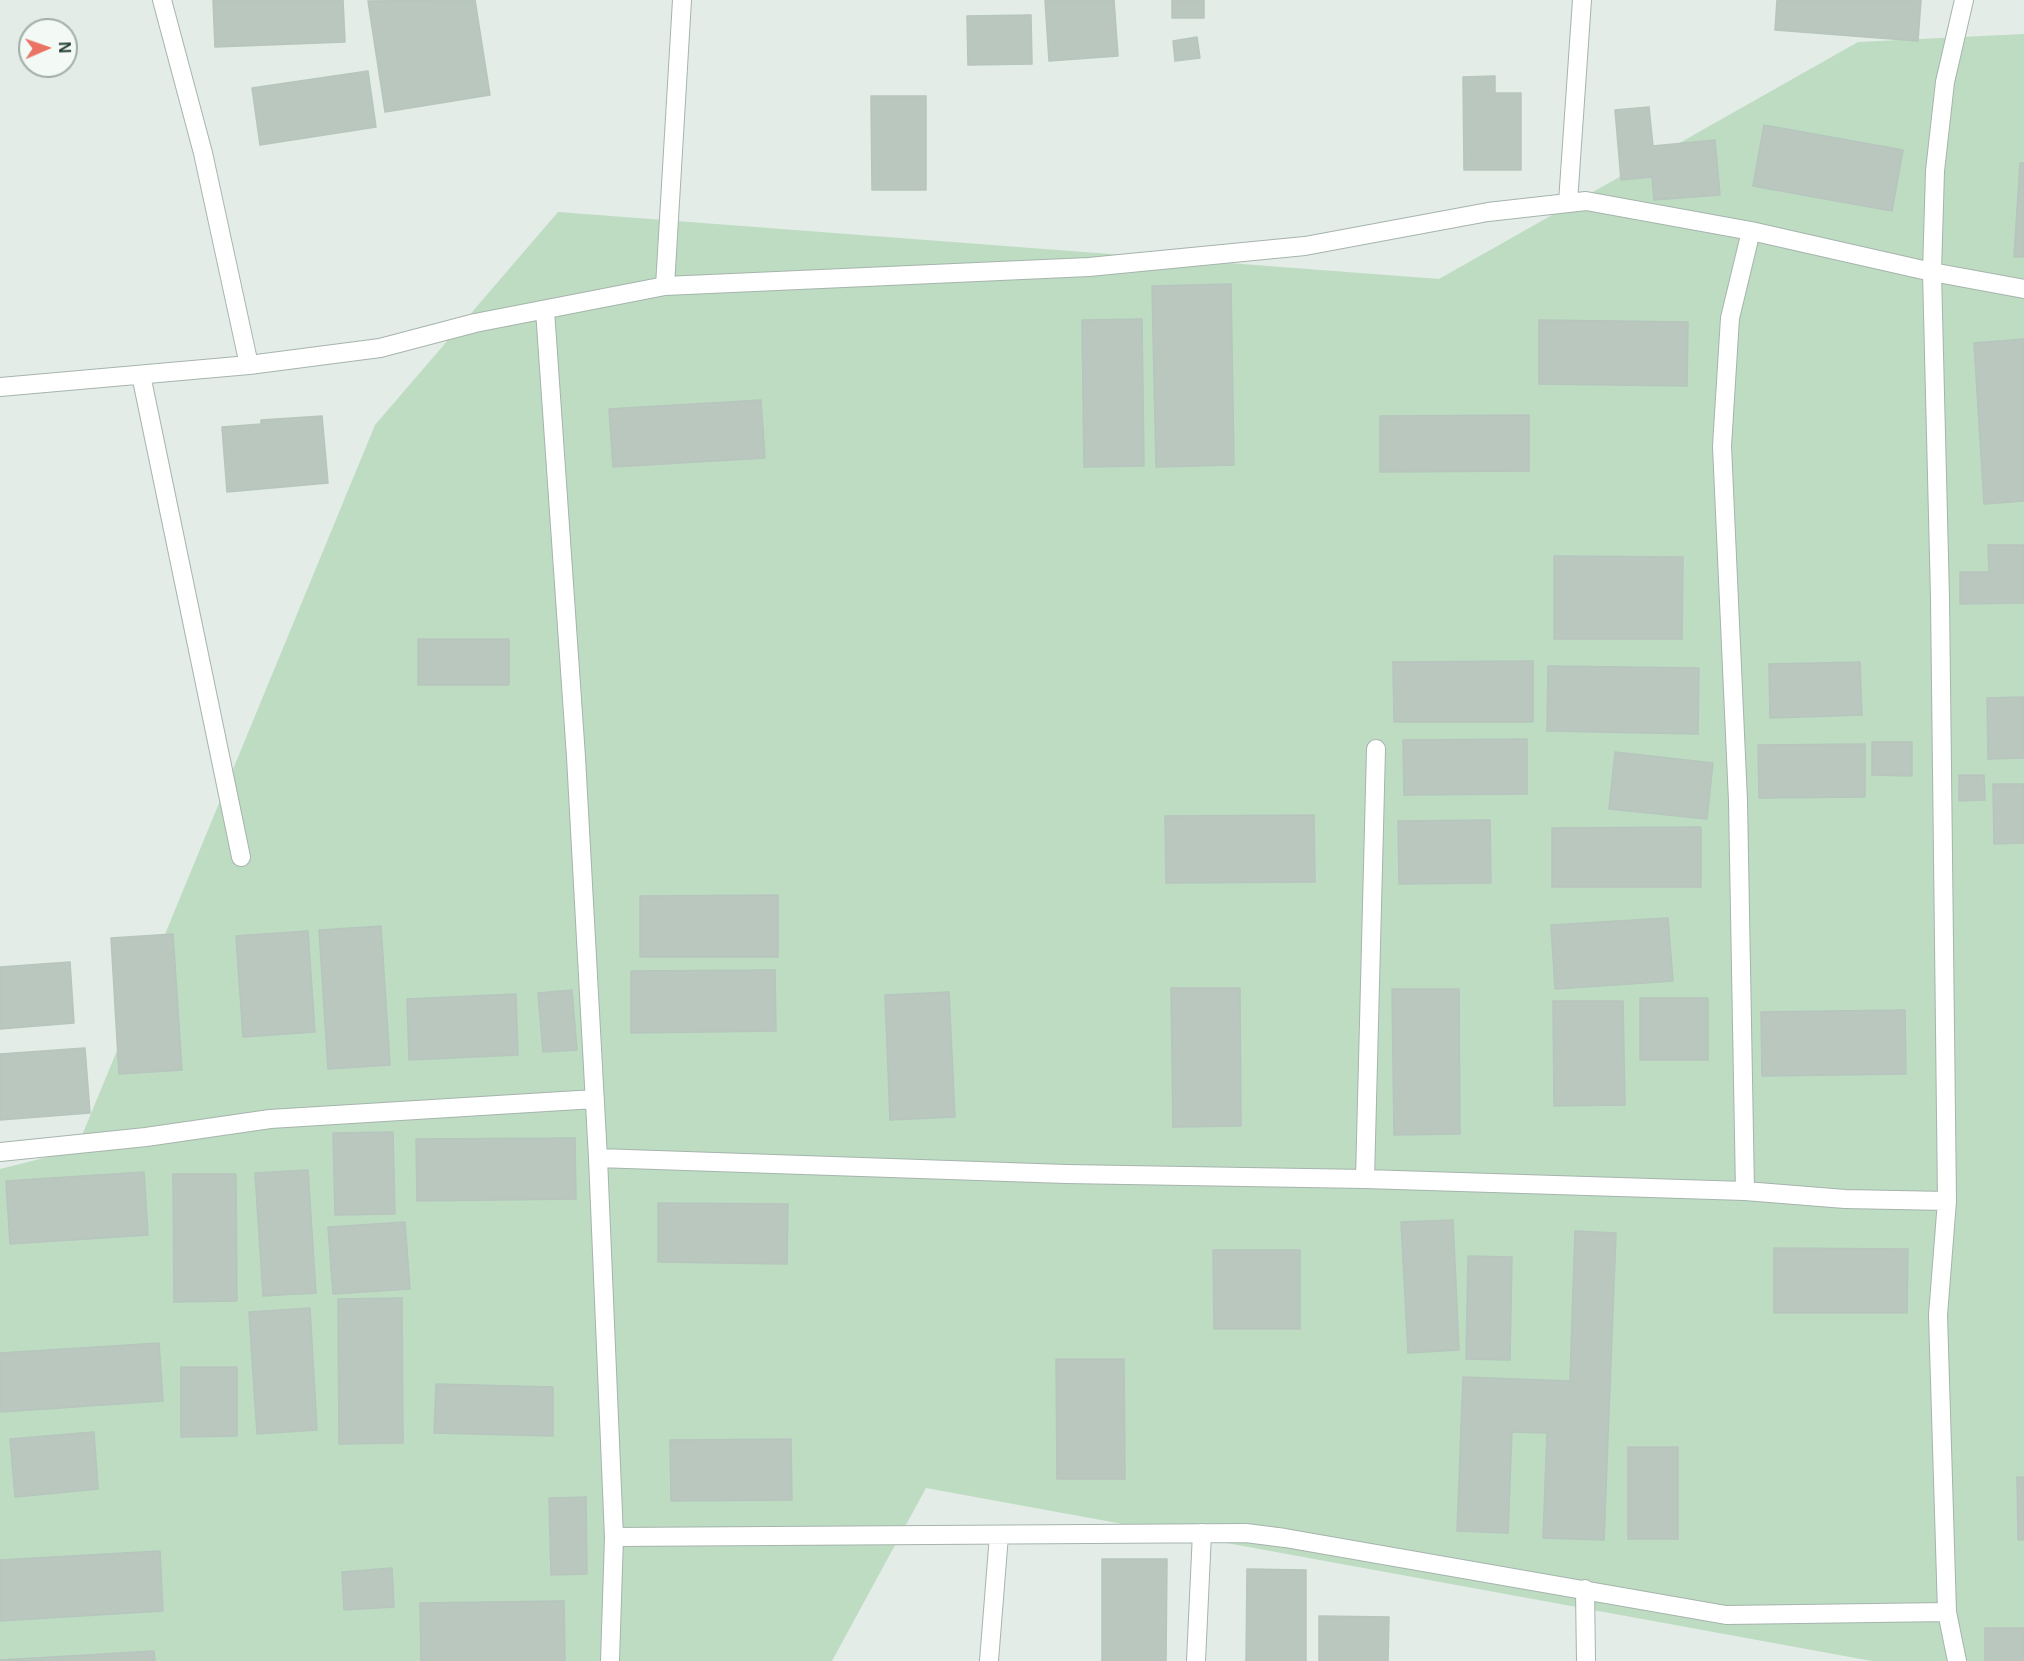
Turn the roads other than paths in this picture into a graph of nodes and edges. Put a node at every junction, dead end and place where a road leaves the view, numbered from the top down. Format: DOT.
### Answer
graph roads {
  1 [pos="162,0"];
  2 [pos="682,0"];
  3 [pos="1582,0"];
  4 [pos="1964,0"];
  5 [pos="1568,202"];
  6 [pos="1751,231"];
  7 [pos="1932,272"];
  8 [pos="665,286"];
  9 [pos="2024,289"];
  10 [pos="545,310"];
  11 [pos="249,365"];
  12 [pos="141,375"];
  13 [pos="0,387"];
  14 [pos="1376,749"];
  15 [pos="241,856"];
  16 [pos="595,1099"];
  17 [pos="0,1152"];
  18 [pos="598,1158"];
  19 [pos="1365,1179"];
  20 [pos="1744,1191"];
  21 [pos="1947,1201"];
  22 [pos="1202,1533"];
  23 [pos="999,1534"];
  24 [pos="614,1537"];
  25 [pos="1585,1589"];
  26 [pos="1947,1612"];
  27 [pos="610,1661"];
  28 [pos="989,1661"];
  29 [pos="1196,1661"];
  30 [pos="1586,1661"];
  31 [pos="1957,1661"];
  1 -- 11 [label="street"];
  2 -- 8 [label="street"];
  3 -- 5 [label="street"];
  4 -- 7 [label="street"];
  5 -- 6 [label="street"];
  5 -- 8 [label="street"];
  6 -- 7 [label="street"];
  6 -- 20 [label="street"];
  7 -- 9 [label="street"];
  7 -- 21 [label="street"];
  8 -- 10 [label="street"];
  10 -- 11 [label="street"];
  10 -- 16 [label="street"];
  11 -- 12 [label="street"];
  12 -- 13 [label="street"];
  12 -- 15 [label="street"];
  14 -- 19 [label="street"];
  16 -- 17 [label="street"];
  16 -- 18 [label="street"];
  18 -- 19 [label="street"];
  18 -- 24 [label="street"];
  19 -- 20 [label="street"];
  20 -- 21 [label="street"];
  21 -- 26 [label="street"];
  22 -- 23 [label="street"];
  22 -- 25 [label="street"];
  22 -- 29 [label="street"];
  23 -- 24 [label="street"];
  23 -- 28 [label="street"];
  24 -- 27 [label="street"];
  25 -- 26 [label="street"];
  25 -- 30 [label="street"];
  26 -- 31 [label="street"];
}
